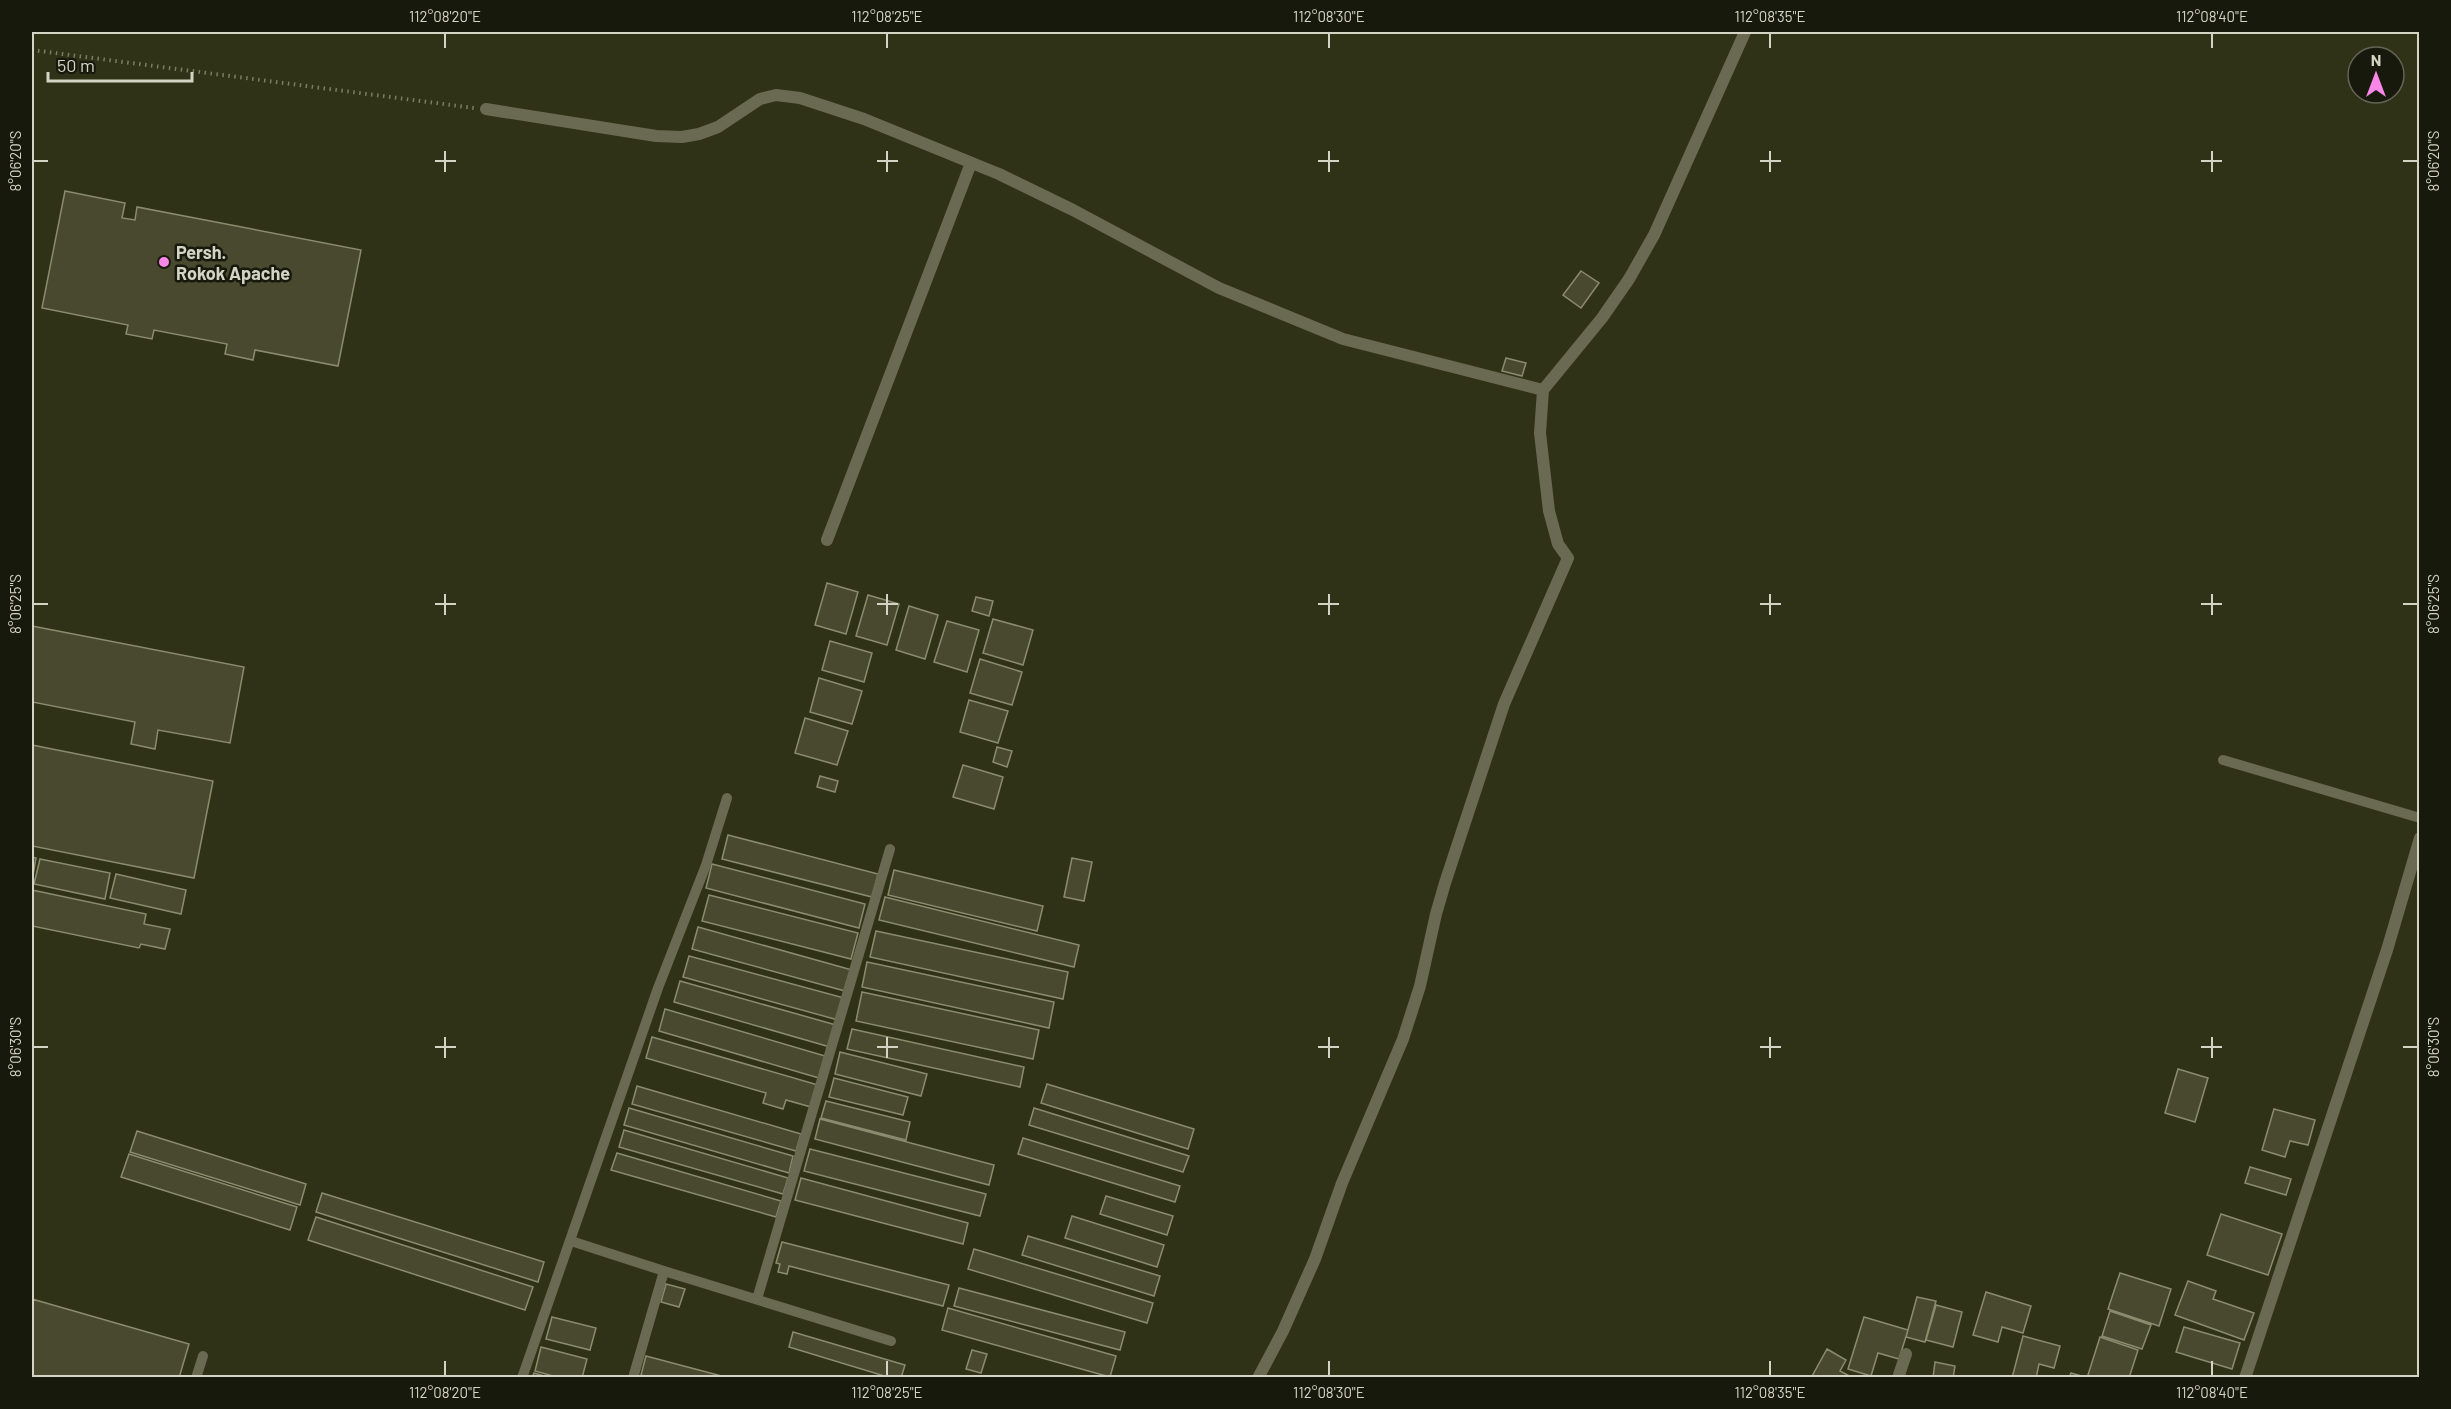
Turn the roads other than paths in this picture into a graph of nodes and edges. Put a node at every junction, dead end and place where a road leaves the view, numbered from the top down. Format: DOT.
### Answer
graph roads {
  1 [pos="1745,32"];
  2 [pos="486,109"];
  3 [pos="971,163"];
  4 [pos="1543,390"];
  5 [pos="827,540"];
  6 [pos="2223,760"];
  7 [pos="728,798"];
  8 [pos="2420,818"];
  9 [pos="2420,838"];
  10 [pos="890,849"];
  11 [pos="571,1241"];
  12 [pos="664,1271"];
  13 [pos="757,1299"];
  14 [pos="891,1341"];
  15 [pos="1906,1354"];
  16 [pos="203,1356"];
  17 [pos="196,1377"];
  18 [pos="522,1377"];
  19 [pos="633,1377"];
  20 [pos="1258,1377"];
  21 [pos="1898,1377"];
  22 [pos="2245,1377"];
  1 -- 4 [label="street"];
  2 -- 3 [label="street"];
  3 -- 4 [label="street"];
  3 -- 5 [label="street"];
  4 -- 20 [label="street"];
  6 -- 8 [label="lane"];
  7 -- 11 [label="lane"];
  9 -- 22 [label="street"];
  10 -- 13 [label="lane"];
  11 -- 12 [label="lane"];
  11 -- 18 [label="lane"];
  12 -- 13 [label="lane"];
  12 -- 19 [label="lane"];
  13 -- 14 [label="lane"];
  15 -- 21 [label="street"];
  16 -- 17 [label="lane"];
}
